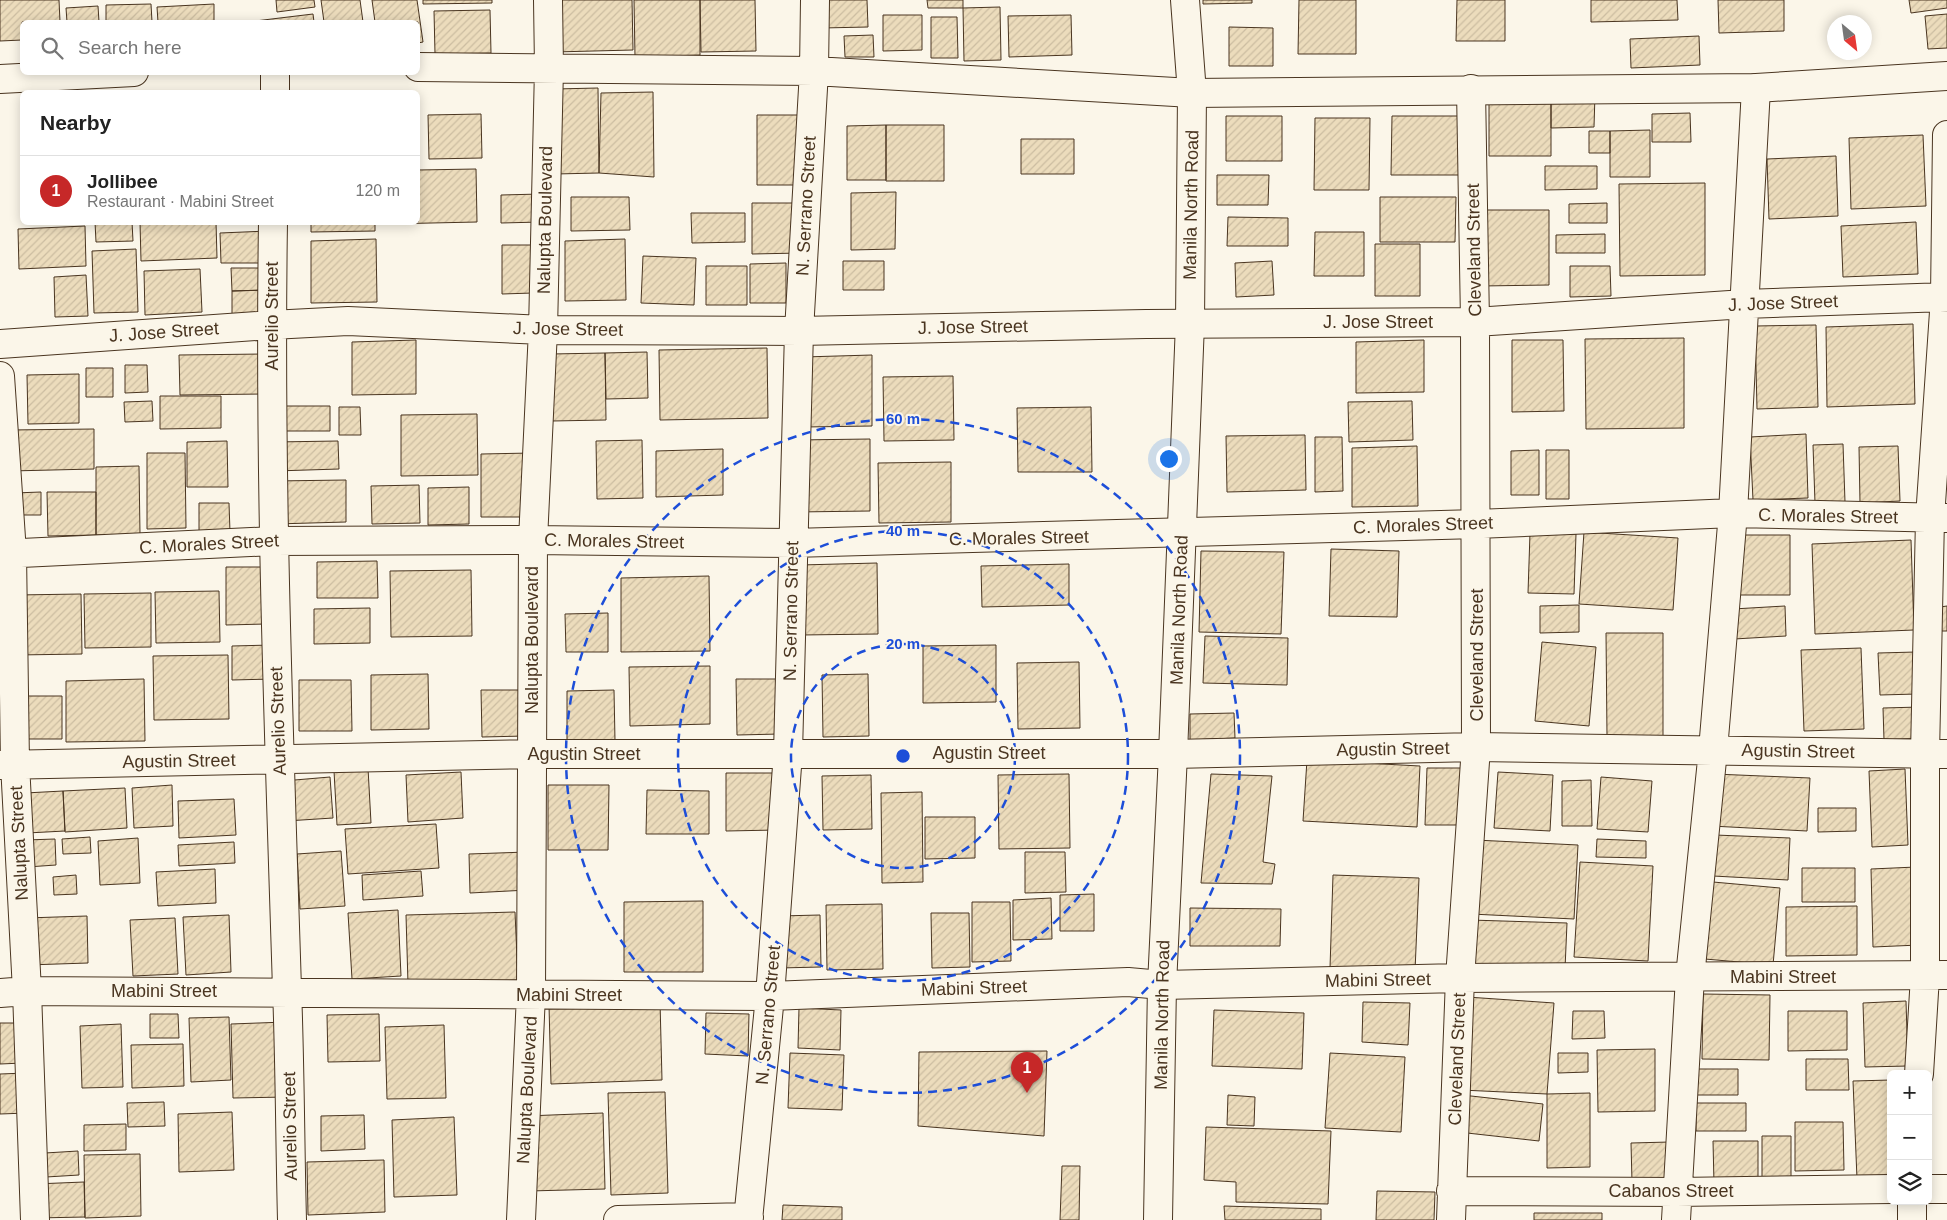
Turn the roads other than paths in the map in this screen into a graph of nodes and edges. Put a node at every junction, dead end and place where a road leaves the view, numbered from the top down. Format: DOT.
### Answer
graph roads {
  1 [pos="548,0"];
  2 [pos="815,0"];
  3 [pos="1185,0"];
  4 [pos="420,66"];
  5 [pos="549,68"];
  6 [pos="814,71"];
  7 [pos="77,75"];
  8 [pos="275,75"];
  9 [pos="1947,76"];
  10 [pos="0,79"];
  11 [pos="1756,88"];
  12 [pos="1471,89"];
  13 [pos="275,90"];
  14 [pos="1192,92"];
  15 [pos="1947,135"];
  16 [pos="273,225"];
  17 [pos="1946,297"];
  18 [pos="1745,304"];
  19 [pos="1475,322"];
  20 [pos="271,324"];
  21 [pos="1190,324"];
  22 [pos="543,330"];
  23 [pos="798,331"];
  24 [pos="0,344"];
  25 [pos="0,376"];
  26 [pos="1733,513"];
  27 [pos="1938,518"];
  28 [pos="1477,524"];
  29 [pos="1182,533"];
  30 [pos="533,540"];
  31 [pos="274,541"];
  32 [pos="792,543"];
  33 [pos="6,554"];
  34 [pos="1476,747"];
  35 [pos="1713,750"];
  36 [pos="788,753"];
  37 [pos="532,754"];
  38 [pos="1173,754"];
  39 [pos="1936,754"];
  40 [pos="279,759"];
  41 [pos="7,765"];
  42 [pos="1936,975"];
  43 [pos="1690,977"];
  44 [pos="1460,978"];
  45 [pos="1162,985"];
  46 [pos="27,991"];
  47 [pos="288,992"];
  48 [pos="0,993"];
  49 [pos="531,994"];
  50 [pos="770,996"];
  51 [pos="1920,1070"];
  52 [pos="1887,1189"];
  53 [pos="1932,1189"];
  54 [pos="1947,1189"];
  55 [pos="1451,1191"];
  56 [pos="1677,1192"];
  57 [pos="1912,1205"];
  58 [pos="749,1218"];
  59 [pos="35,1220"];
  60 [pos="292,1220"];
  61 [pos="521,1220"];
  62 [pos="618,1220"];
  63 [pos="1158,1220"];
  64 [pos="1451,1220"];
  65 [pos="1676,1220"];
  66 [pos="1912,1220"];
  1 -- 5 [label="main road, Nalupta Boulevard"];
  2 -- 6 [label="main road, N. Serrano Street"];
  3 -- 14 [label="main road, Manila North Road"];
  4 -- 5 [label="main road"];
  5 -- 6 [label="main road"];
  5 -- 22 [label="main road, Nalupta Boulevard"];
  6 -- 14 [label="main road"];
  6 -- 23 [label="main road, N. Serrano Street"];
  7 -- 10 [label="main road"];
  8 -- 13 [label="main road"];
  9 -- 11 [label="main road"];
  11 -- 12 [label="main road"];
  11 -- 18 [label="main road"];
  12 -- 14 [label="main road"];
  12 -- 19 [label="main road, Cleveland Street"];
  14 -- 21 [label="main road, Manila North Road"];
  15 -- 17 [label="main road"];
  16 -- 20 [label="main road, Aurelio Street"];
  17 -- 18 [label="main road, J. Jose Street"];
  17 -- 27 [label="main road"];
  18 -- 19 [label="main road, J. Jose Street"];
  18 -- 26 [label="main road"];
  19 -- 21 [label="main road, J. Jose Street"];
  19 -- 28 [label="main road, Cleveland Street"];
  20 -- 22 [label="main road, J. Jose Street"];
  20 -- 24 [label="main road, J. Jose Street"];
  20 -- 31 [label="main road, Aurelio Street"];
  21 -- 23 [label="main road, J. Jose Street"];
  21 -- 29 [label="main road, Manila North Road"];
  22 -- 23 [label="main road, J. Jose Street"];
  22 -- 30 [label="main road, Nalupta Boulevard"];
  23 -- 32 [label="main road, N. Serrano Street"];
  25 -- 33 [label="main road, Nalupta Street"];
  26 -- 27 [label="main road, C. Morales Street"];
  26 -- 28 [label="main road, C. Morales Street"];
  26 -- 35 [label="main road"];
  27 -- 39 [label="main road"];
  28 -- 29 [label="main road, C. Morales Street"];
  28 -- 34 [label="main road, Cleveland Street"];
  29 -- 32 [label="main road, C. Morales Street"];
  29 -- 38 [label="main road, Manila North Road"];
  30 -- 31 [label="main road, C. Morales Street"];
  30 -- 32 [label="main road, C. Morales Street"];
  30 -- 37 [label="main road, Nalupta Boulevard"];
  31 -- 33 [label="main road, C. Morales Street"];
  31 -- 40 [label="main road, Aurelio Street"];
  32 -- 36 [label="main road, N. Serrano Street"];
  33 -- 41 [label="main road, Nalupta Street"];
  34 -- 35 [label="main road, Agustin Street"];
  34 -- 38 [label="main road, Agustin Street"];
  34 -- 44 [label="main road, Cleveland Street"];
  35 -- 39 [label="main road, Agustin Street"];
  35 -- 43 [label="main road"];
  36 -- 37 [label="main road, Agustin Street"];
  36 -- 38 [label="main road, Agustin Street"];
  36 -- 50 [label="main road, N. Serrano Street"];
  37 -- 40 [label="main road, Agustin Street"];
  37 -- 49 [label="main road, Nalupta Boulevard"];
  38 -- 45 [label="main road, Manila North Road"];
  39 -- 42 [label="main road"];
  40 -- 41 [label="main road, Agustin Street"];
  40 -- 47 [label="main road, Aurelio Street"];
  41 -- 46 [label="main road, Nalupta Street"];
  42 -- 43 [label="main road, Mabini Street"];
  42 -- 51 [label="main road"];
  43 -- 44 [label="main road, Mabini Street"];
  43 -- 56 [label="main road"];
  44 -- 45 [label="main road, Mabini Street"];
  44 -- 55 [label="main road, Cleveland Street"];
  45 -- 50 [label="main road, Mabini Street"];
  45 -- 63 [label="main road, Manila North Road"];
  46 -- 47 [label="main road, Mabini Street"];
  46 -- 48 [label="main road, Mabini Street"];
  46 -- 59 [label="main road, Nalupta Street"];
  47 -- 49 [label="main road, Mabini Street"];
  47 -- 60 [label="main road, Aurelio Street"];
  49 -- 50 [label="main road, Mabini Street"];
  49 -- 61 [label="main road, Nalupta Boulevard"];
  50 -- 58 [label="main road, N. Serrano Street"];
  52 -- 56 [label="main road, Cabanos Street"];
  53 -- 54 [label="main road"];
  55 -- 56 [label="main road, Cabanos Street"];
  55 -- 64 [label="main road, Cleveland Street"];
  56 -- 65 [label="main road"];
  57 -- 66 [label="main road"];
  58 -- 62 [label="main road"];
}
